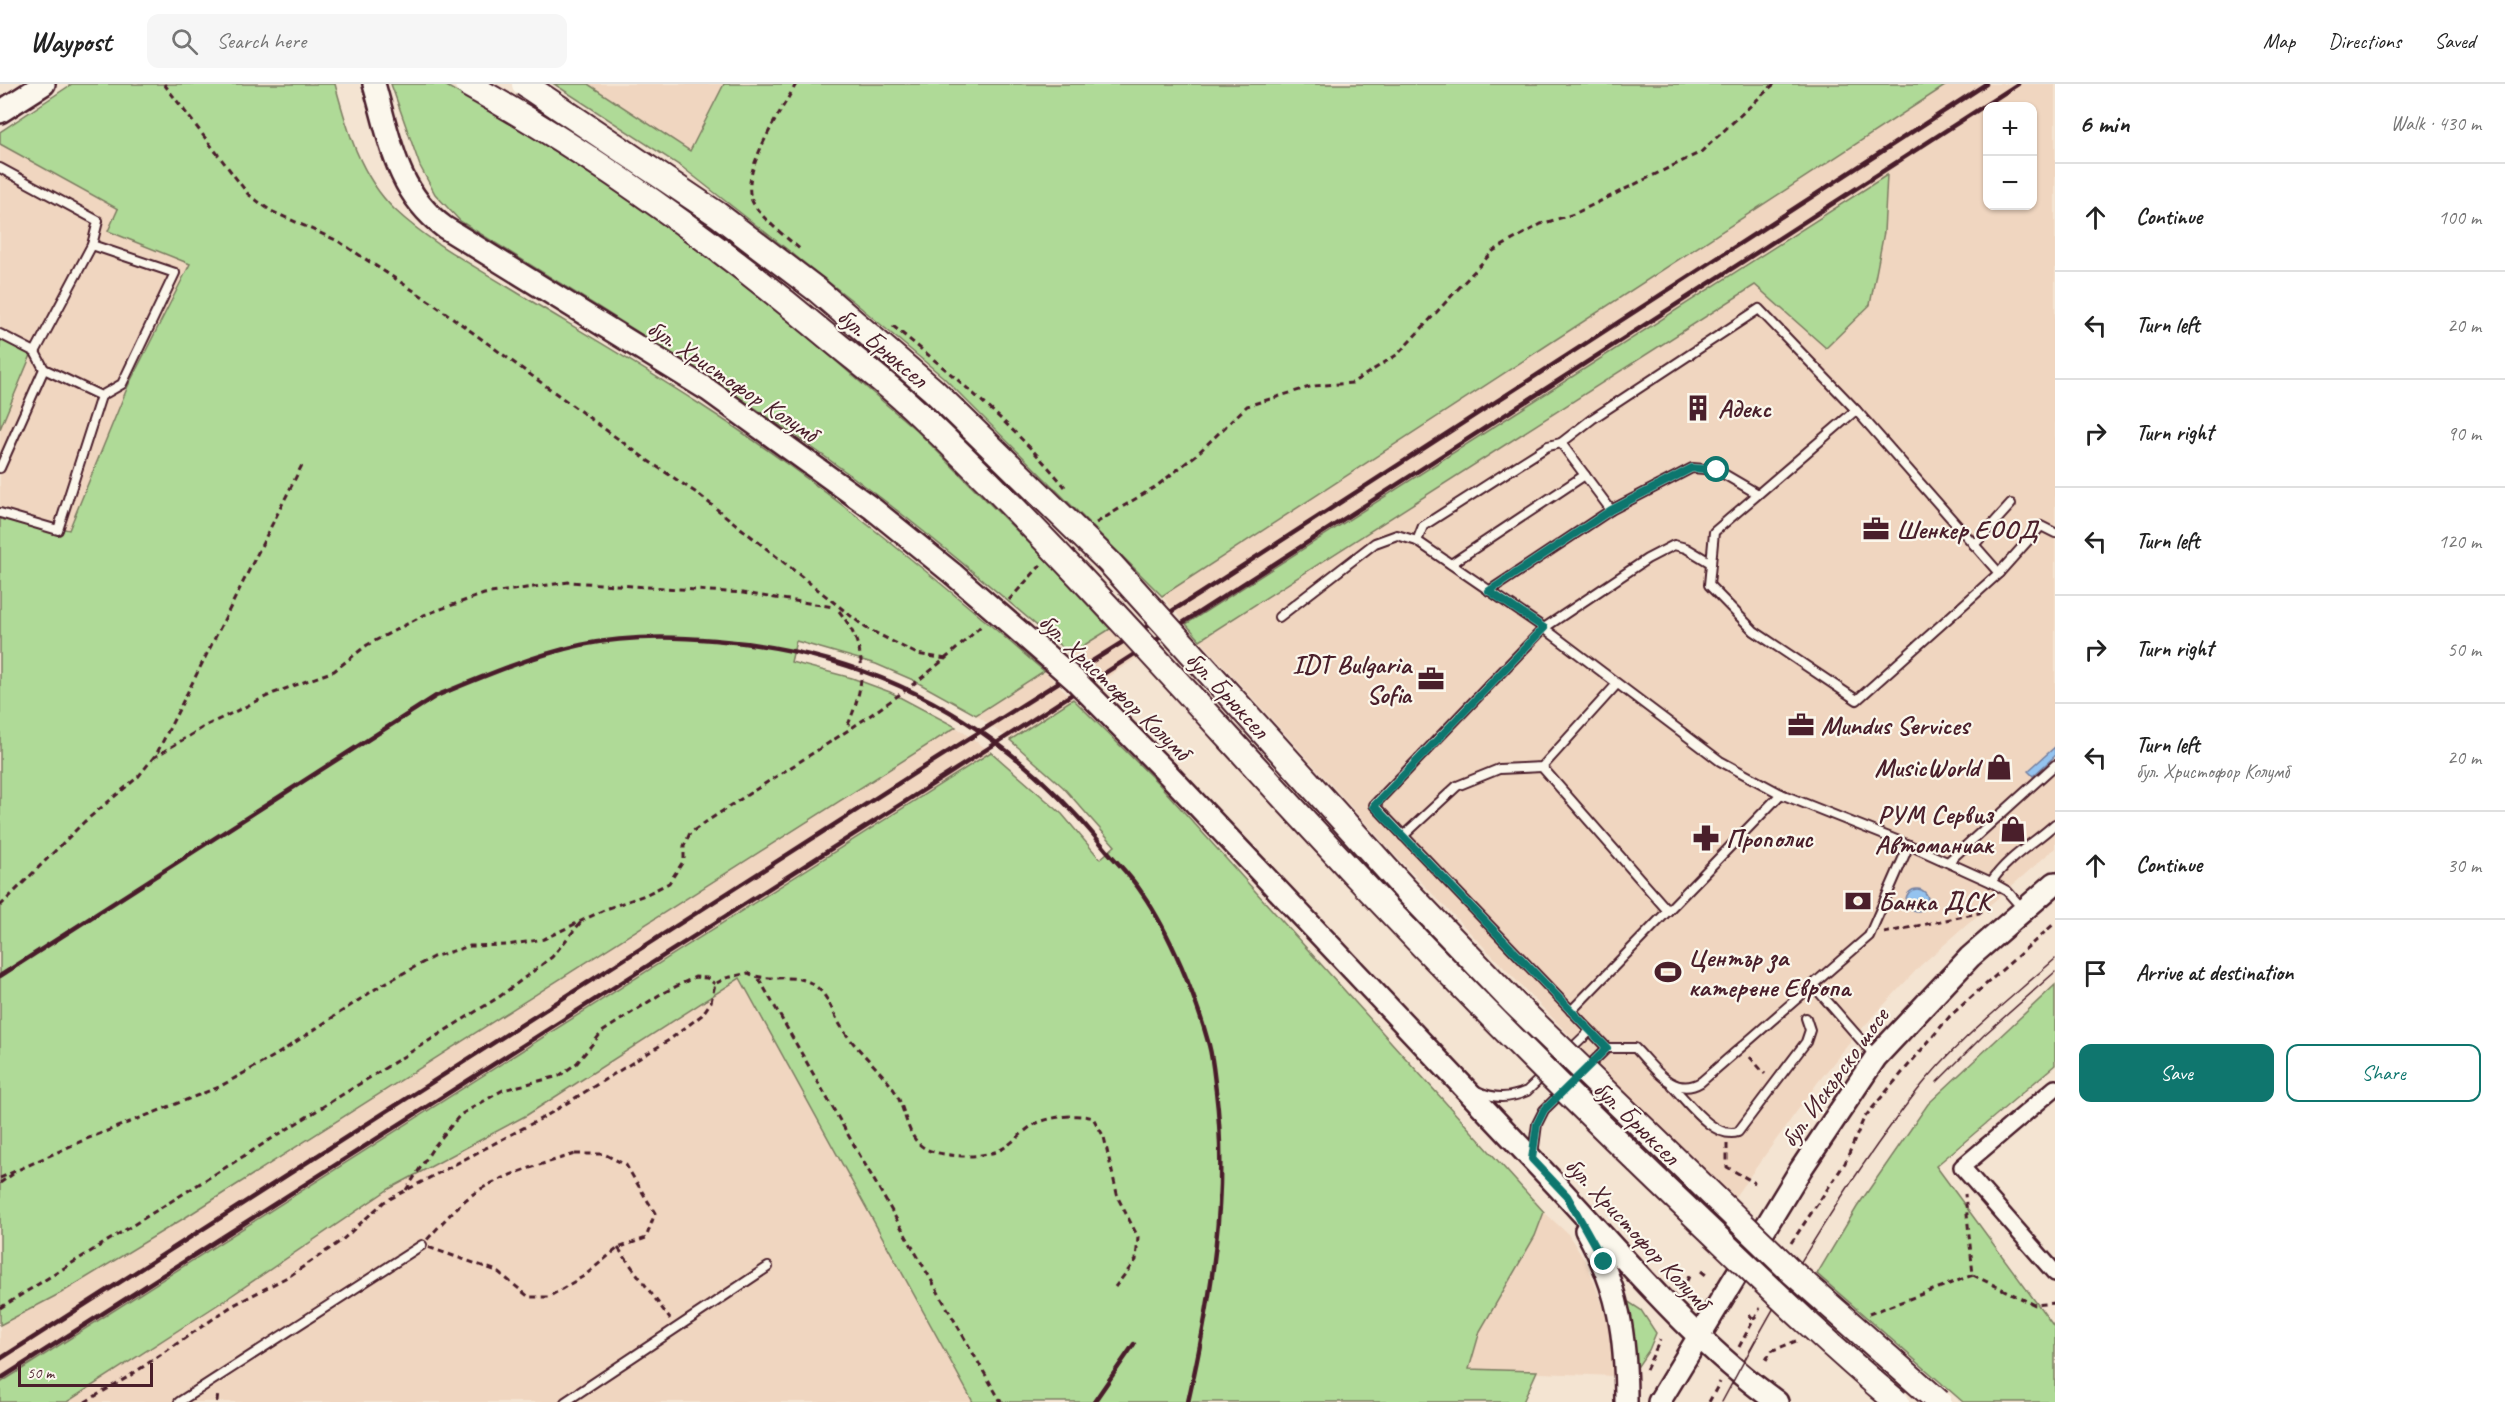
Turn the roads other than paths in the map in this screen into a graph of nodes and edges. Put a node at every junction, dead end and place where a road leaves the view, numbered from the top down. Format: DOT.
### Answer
graph roads {
  1 [pos="45,84"];
  2 [pos="374,84"];
  3 [pos="467,84"];
  4 [pos="524,84"];
  5 [pos="0,112"];
  6 [pos="0,168"];
  7 [pos="92,245"];
  8 [pos="0,334"];
  9 [pos="35,352"];
  10 [pos="44,369"];
  11 [pos="101,396"];
  12 [pos="1856,410"];
  13 [pos="1562,443"];
  14 [pos="0,468"];
  15 [pos="1585,475"];
  16 [pos="1758,494"];
  17 [pos="2011,504"];
  18 [pos="1611,510"];
  19 [pos="0,513"];
  20 [pos="2055,533"];
  21 [pos="1417,541"];
  22 [pos="1974,545"];
  23 [pos="1711,563"];
  24 [pos="1451,564"];
  25 [pos="1999,573"];
  26 [pos="1489,591"];
  27 [pos="1279,617"];
  28 [pos="1544,628"];
  29 [pos="1617,684"];
  30 [pos="2055,765"];
  31 [pos="1542,767"];
  32 [pos="1780,794"];
  33 [pos="2055,824"];
  34 [pos="1403,836"];
  35 [pos="1909,845"];
  36 [pos="1948,862"];
  37 [pos="1991,882"];
  38 [pos="2055,883"];
  39 [pos="2024,910"];
  40 [pos="1668,911"];
  41 [pos="1813,985"];
  42 [pos="1571,1011"];
  43 [pos="1806,1018"];
  44 [pos="1590,1032"];
  45 [pos="1607,1048"];
  46 [pos="1876,1057"];
  47 [pos="1455,1080"];
  48 [pos="1667,1081"];
  49 [pos="2055,1088"];
  50 [pos="1532,1159"];
  51 [pos="1567,1196"];
  52 [pos="422,1245"];
  53 [pos="768,1267"];
  54 [pos="2055,1273"];
  55 [pos="1699,1337"];
  56 [pos="179,1402"];
  57 [pos="565,1402"];
  58 [pos="1626,1402"];
  59 [pos="1659,1402"];
  60 [pos="1777,1402"];
  61 [pos="1897,1402"];
  62 [pos="1939,1402"];
  1 -- 5 [label="street"];
  2 -- 47 [label="street, бул. Христофор Колумб, bridge"];
  3 -- 61 [label="main road, бул. Брюксел, bridge"];
  4 -- 62 [label="main road, бул. Брюксел, bridge"];
  6 -- 7 [label="lane"];
  7 -- 9 [label="lane"];
  7 -- 11 [label="lane"];
  8 -- 9 [label="lane"];
  9 -- 10 [label="lane"];
  10 -- 11 [label="lane"];
  10 -- 14 [label="lane"];
  11 -- 19 [label="lane"];
  12 -- 13 [label="lane"];
  12 -- 16 [label="lane"];
  12 -- 22 [label="lane"];
  13 -- 15 [label="lane"];
  13 -- 21 [label="lane"];
  15 -- 18 [label="lane"];
  15 -- 24 [label="lane"];
  16 -- 18 [label="lane"];
  16 -- 23 [label="lane"];
  17 -- 22 [label="lane"];
  18 -- 26 [label="lane"];
  20 -- 25 [label="lane"];
  21 -- 24 [label="lane"];
  21 -- 27 [label="lane"];
  22 -- 25 [label="lane"];
  23 -- 25 [label="lane"];
  23 -- 28 [label="lane"];
  24 -- 26 [label="lane"];
  26 -- 28 [label="lane"];
  28 -- 29 [label="lane"];
  28 -- 34 [label="lane"];
  29 -- 31 [label="lane"];
  29 -- 32 [label="lane"];
  30 -- 36 [label="lane"];
  31 -- 34 [label="lane"];
  31 -- 40 [label="lane"];
  32 -- 35 [label="lane"];
  32 -- 40 [label="lane"];
  33 -- 37 [label="lane"];
  34 -- 42 [label="lane"];
  35 -- 36 [label="lane"];
  35 -- 41 [label="lane"];
  36 -- 37 [label="lane"];
  37 -- 39 [label="lane"];
  38 -- 39 [label="street, бул. Искърско шосе"];
  39 -- 46 [label="street, бул. Искърско шосе"];
  40 -- 42 [label="lane"];
  41 -- 46 [label="lane"];
  41 -- 48 [label="lane"];
  42 -- 44 [label="lane"];
  43 -- 48 [label="lane"];
  44 -- 45 [label="lane"];
  44 -- 47 [label="lane"];
  45 -- 48 [label="lane"];
  45 -- 50 [label="lane"];
  46 -- 55 [label="street, бул. Искърско шосе"];
  47 -- 50 [label="street, бул. Христофор Колумб"];
  49 -- 54 [label="street"];
  50 -- 51 [label="street, бул. Христофор Колумб"];
  51 -- 55 [label="street, бул. Христофор Колумб"];
  51 -- 58 [label="street"];
  52 -- 56 [label="lane"];
  53 -- 57 [label="lane"];
  55 -- 59 [label="street, бул. Искърско шосе"];
  55 -- 60 [label="street, бул. Христофор Колумб"];
}
